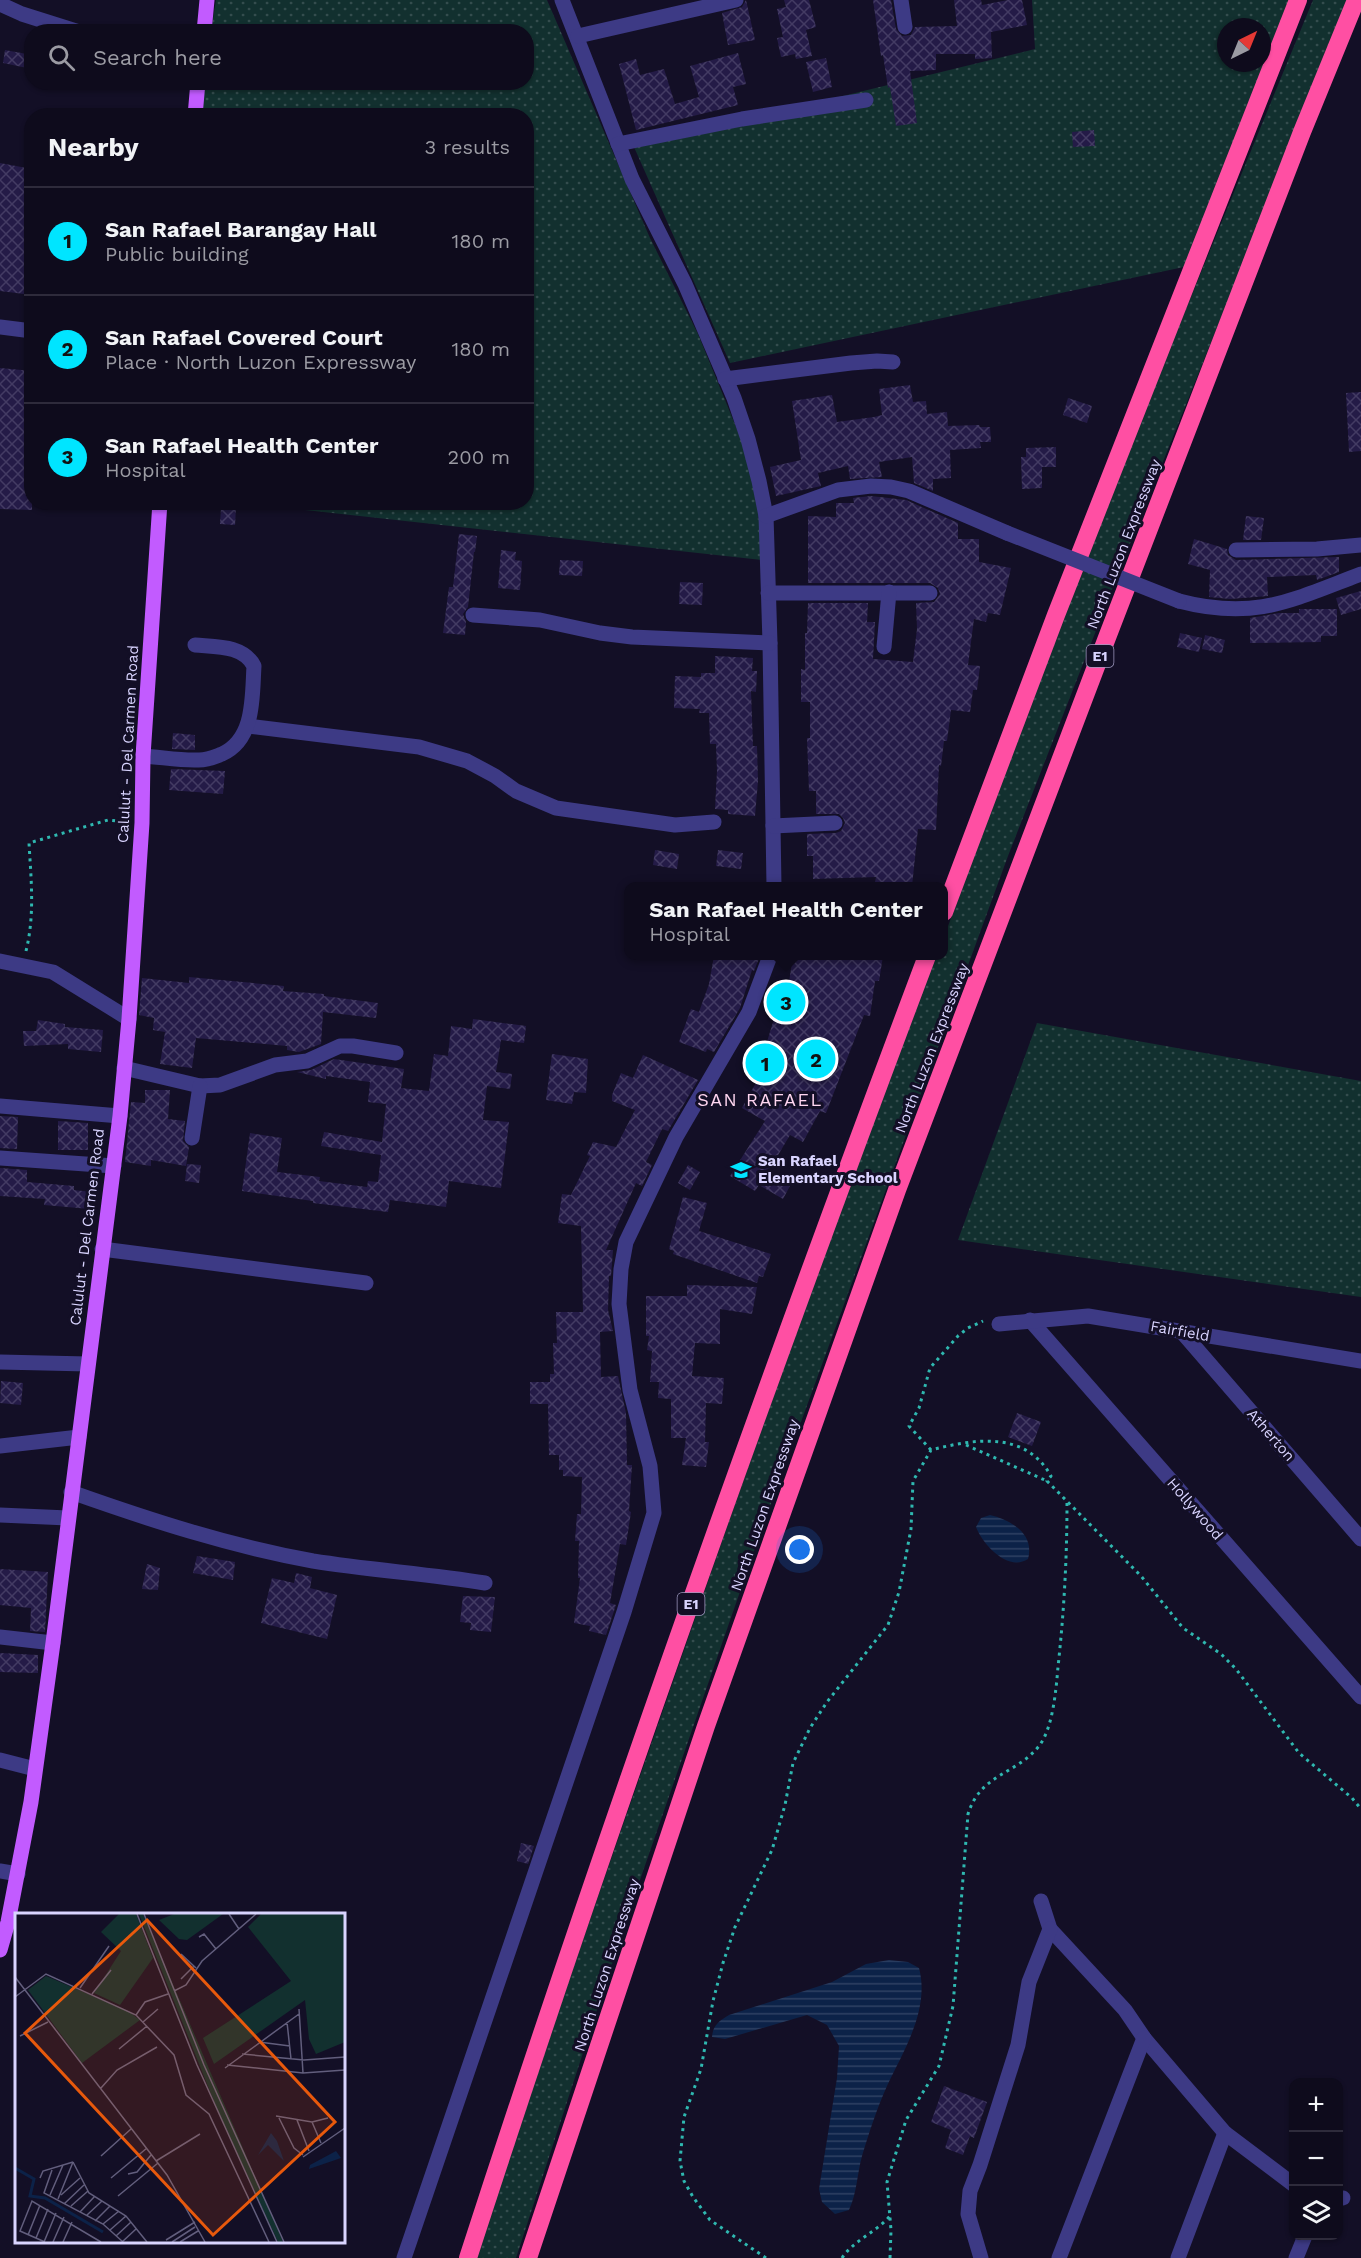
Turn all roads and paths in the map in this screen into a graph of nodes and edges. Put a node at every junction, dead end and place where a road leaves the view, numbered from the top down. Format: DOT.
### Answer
graph roads {
  1 [pos="207,0"];
  2 [pos="562,0"];
  3 [pos="736,0"];
  4 [pos="901,0"];
  5 [pos="1298,0"];
  6 [pos="1356,0"];
  7 [pos="0,4"];
  8 [pos="53,24"];
  9 [pos="205,24"];
  10 [pos="905,27"];
  11 [pos="578,36"];
  12 [pos="197,90"];
  13 [pos="866,100"];
  14 [pos="196,108"];
  15 [pos="618,144"];
  16 [pos="0,327"];
  17 [pos="24,330"];
  18 [pos="893,362"];
  19 [pos="725,379"];
  20 [pos="159,510"];
  21 [pos="766,516"];
  22 [pos="1361,545"];
  23 [pos="1236,550"];
  24 [pos="1361,574"];
  25 [pos="889,592"];
  26 [pos="768,593"];
  27 [pos="930,593"];
  28 [pos="473,615"];
  29 [pos="770,643"];
  30 [pos="195,645"];
  31 [pos="884,647"];
  32 [pos="248,726"];
  33 [pos="143,756"];
  34 [pos="108,820"];
  35 [pos="714,822"];
  36 [pos="835,823"];
  37 [pos="773,826"];
  38 [pos="774,882"];
  39 [pos="948,901"];
  40 [pos="768,960"];
  41 [pos="925,960"];
  42 [pos="7,962"];
  43 [pos="129,1019"];
  44 [pos="396,1053"];
  45 [pos="124,1068"];
  46 [pos="200,1086"];
  47 [pos="0,1106"];
  48 [pos="120,1116"];
  49 [pos="192,1138"];
  50 [pos="0,1158"];
  51 [pos="114,1166"];
  52 [pos="102,1248"];
  53 [pos="366,1283"];
  54 [pos="1030,1320"];
  55 [pos="999,1324"];
  56 [pos="1182,1332"];
  57 [pos="1354,1360"];
  58 [pos="0,1362"];
  59 [pos="88,1364"];
  60 [pos="1361,1375"];
  61 [pos="79,1437"];
  62 [pos="965,1444"];
  63 [pos="0,1446"];
  64 [pos="931,1450"];
  65 [pos="1047,1481"];
  66 [pos="71,1492"];
  67 [pos="1067,1503"];
  68 [pos="0,1515"];
  69 [pos="68,1518"];
  70 [pos="1361,1539"];
  71 [pos="485,1583"];
  72 [pos="0,1637"];
  73 [pos="53,1643"];
  74 [pos="1361,1697"];
  75 [pos="0,1760"];
  76 [pos="35,1769"];
  77 [pos="1361,1809"];
  78 [pos="0,1871"];
  79 [pos="18,1874"];
  80 [pos="1041,1901"];
  81 [pos="1050,1929"];
  82 [pos="0,1950"];
  83 [pos="1144,2038"];
  84 [pos="1226,2133"];
  85 [pos="1289,2182"];
  86 [pos="890,2216"];
  87 [pos="1303,2240"];
  88 [pos="404,2258"];
  89 [pos="468,2258"];
  90 [pos="528,2258"];
  91 [pos="766,2258"];
  92 [pos="842,2258"];
  93 [pos="890,2258"];
  94 [pos="981,2258"];
  95 [pos="1059,2258"];
  96 [pos="1179,2258"];
  97 [pos="1296,2258"];
  1 -- 9 [label="main road"];
  2 -- 11 [label="street"];
  3 -- 11 [label="street"];
  4 -- 10 [label="street"];
  5 -- 39 [label="highway"];
  6 -- 90 [label="highway, North Luzon Expressway / E1"];
  7 -- 8 [label="street"];
  11 -- 15 [label="street"];
  12 -- 14 [label="main road"];
  13 -- 15 [label="street"];
  15 -- 19 [label="street"];
  16 -- 17 [label="street"];
  18 -- 19 [label="street"];
  19 -- 21 [label="street"];
  20 -- 33 [label="main road, Calulut - Del Carmen Road"];
  21 -- 24 [label="street, bridge"];
  21 -- 26 [label="street"];
  22 -- 23 [label="street"];
  25 -- 26 [label="street"];
  25 -- 27 [label="street"];
  25 -- 31 [label="street"];
  26 -- 29 [label="street"];
  28 -- 29 [label="street"];
  29 -- 37 [label="street"];
  30 -- 32 [label="street"];
  32 -- 33 [label="street"];
  32 -- 35 [label="street"];
  33 -- 43 [label="main road, Calulut - Del Carmen Road"];
  34 -- 42 [label="path"];
  36 -- 37 [label="street"];
  37 -- 38 [label="street"];
  40 -- 88 [label="street"];
  41 -- 89 [label="highway, E1"];
  42 -- 43 [label="street"];
  43 -- 45 [label="main road, Calulut - Del Carmen Road"];
  44 -- 46 [label="street"];
  45 -- 46 [label="street"];
  45 -- 48 [label="main road, Calulut - Del Carmen Road"];
  46 -- 49 [label="street"];
  47 -- 48 [label="street"];
  48 -- 51 [label="main road, Calulut - Del Carmen Road"];
  50 -- 51 [label="street"];
  51 -- 52 [label="main road, Calulut - Del Carmen Road"];
  52 -- 53 [label="street"];
  52 -- 59 [label="main road, Calulut - Del Carmen Road"];
  54 -- 55 [label="street, Fairfield"];
  54 -- 56 [label="street, Fairfield"];
  54 -- 74 [label="street, Hollywood"];
  55 -- 64 [label="path"];
  56 -- 57 [label="street, Fairfield"];
  56 -- 70 [label="street, Atherton"];
  57 -- 60 [label="street"];
  58 -- 59 [label="street"];
  59 -- 61 [label="main road, Calulut - Del Carmen Road"];
  61 -- 63 [label="street"];
  61 -- 66 [label="main road, Calulut - Del Carmen Road"];
  62 -- 64 [label="path"];
  62 -- 65 [label="path"];
  62 -- 65 [label="path"];
  64 -- 91 [label="path"];
  65 -- 67 [label="path"];
  66 -- 69 [label="main road, Calulut - Del Carmen Road"];
  66 -- 71 [label="street"];
  67 -- 77 [label="path"];
  67 -- 86 [label="path"];
  68 -- 69 [label="street"];
  69 -- 73 [label="main road, Calulut - Del Carmen Road"];
  72 -- 73 [label="street"];
  73 -- 76 [label="main road, Calulut - Del Carmen Road"];
  75 -- 76 [label="street"];
  76 -- 79 [label="main road, Calulut - Del Carmen Road"];
  78 -- 79 [label="street"];
  79 -- 82 [label="main road, Calulut - Del Carmen Road"];
  80 -- 81 [label="street"];
  81 -- 83 [label="street"];
  81 -- 94 [label="street"];
  83 -- 84 [label="street"];
  83 -- 95 [label="street"];
  84 -- 85 [label="street"];
  84 -- 96 [label="street"];
  86 -- 92 [label="path"];
  86 -- 93 [label="path"];
  87 -- 97 [label="street"];
}
